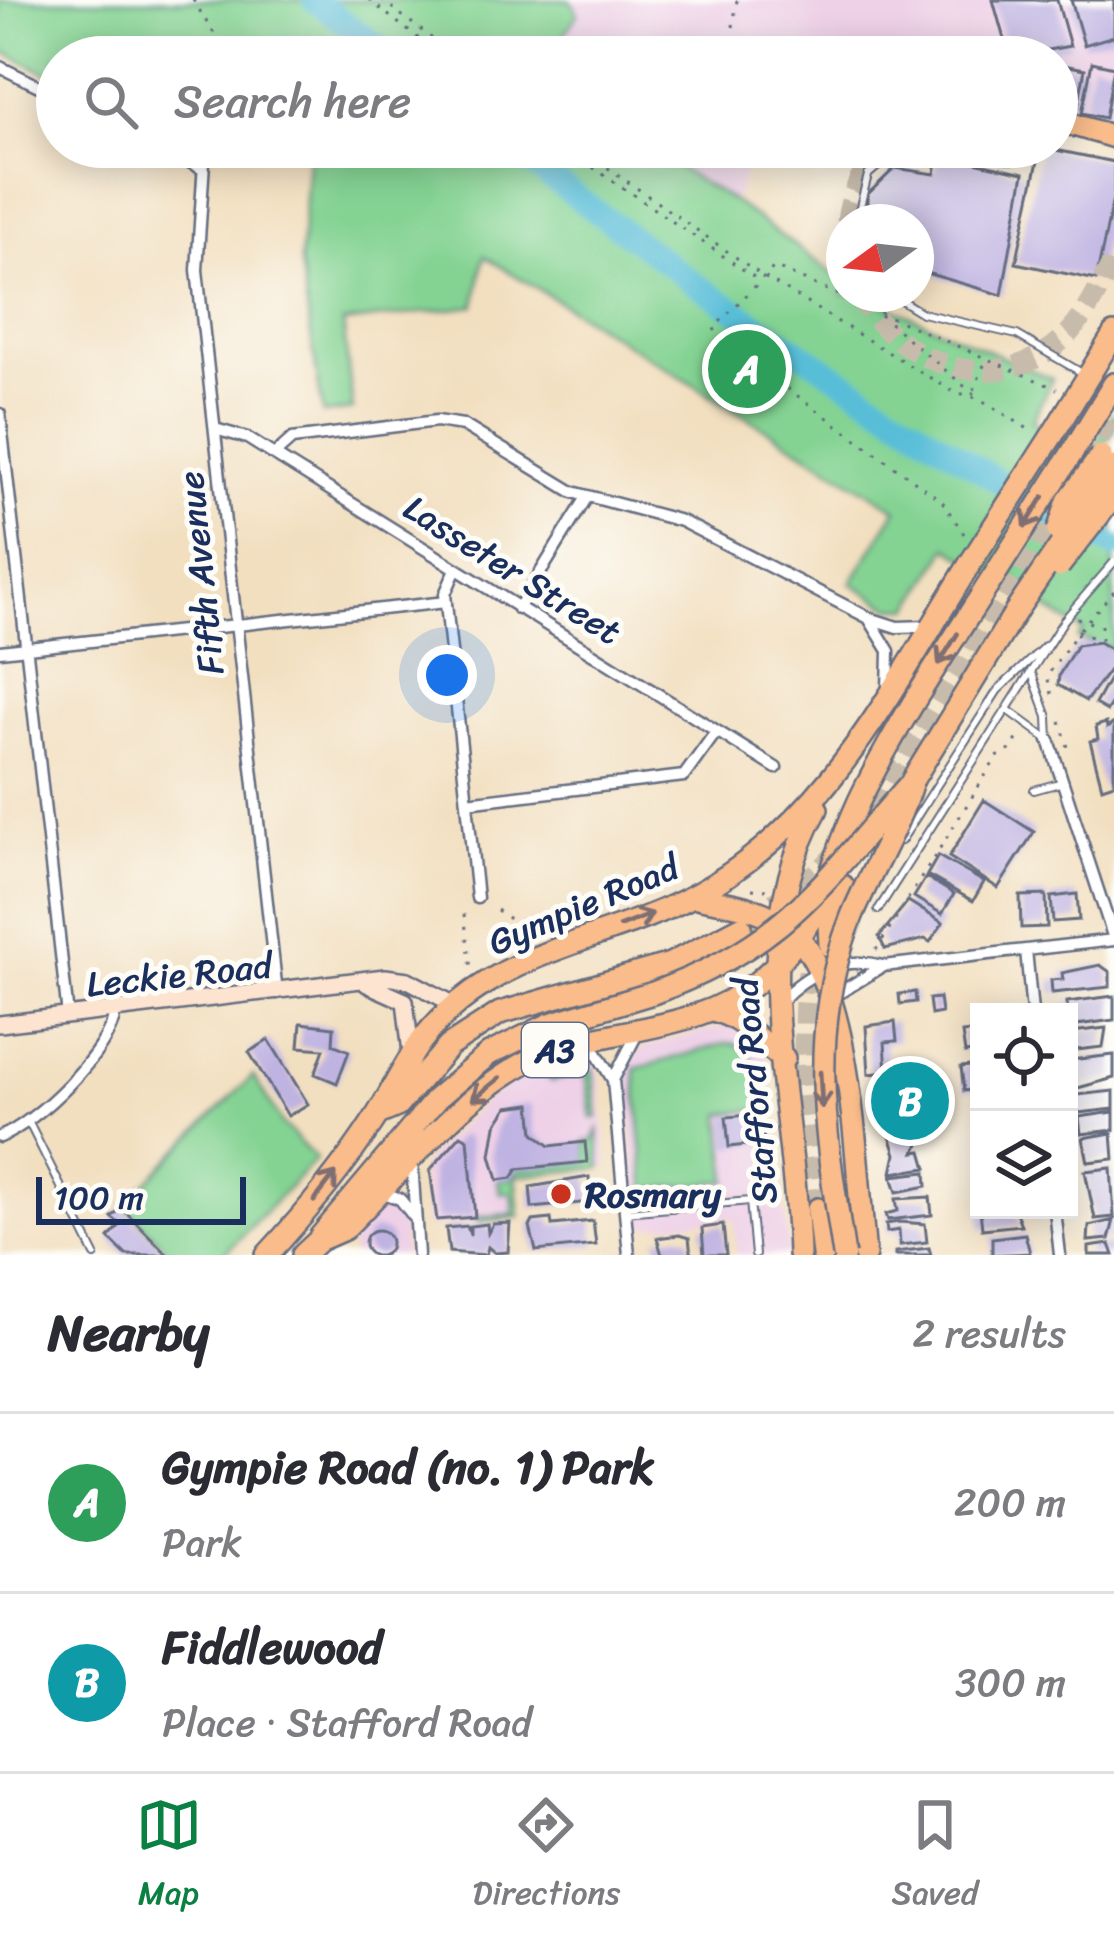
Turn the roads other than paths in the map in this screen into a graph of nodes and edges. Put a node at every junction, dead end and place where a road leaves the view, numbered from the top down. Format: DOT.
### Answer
graph roads {
  1 [pos="0,67"];
  2 [pos="36,85"];
  3 [pos="1078,127"];
  4 [pos="1114,137"];
  5 [pos="878,168"];
  6 [pos="203,169"];
  7 [pos="861,204"];
  8 [pos="920,312"];
  9 [pos="1114,334"];
  10 [pos="1088,376"];
  11 [pos="1114,384"];
  12 [pos="0,414"];
  13 [pos="215,429"];
  14 [pos="1109,454"];
  15 [pos="274,455"];
  16 [pos="1114,496"];
  17 [pos="587,497"];
  18 [pos="1114,562"];
  19 [pos="456,569"];
  20 [pos="446,602"];
  21 [pos="518,609"];
  22 [pos="1016,611"];
  23 [pos="869,618"];
  24 [pos="235,625"];
  25 [pos="931,626"];
  26 [pos="1048,644"];
  27 [pos="26,648"];
  28 [pos="0,651"];
  29 [pos="1031,671"];
  30 [pos="888,694"];
  31 [pos="1007,710"];
  32 [pos="902,723"];
  33 [pos="716,732"];
  34 [pos="1051,746"];
  35 [pos="776,768"];
  36 [pos="836,776"];
  37 [pos="913,781"];
  38 [pos="1063,782"];
  39 [pos="1034,790"];
  40 [pos="467,802"];
  41 [pos="866,819"];
  42 [pos="901,841"];
  43 [pos="845,879"];
  44 [pos="693,896"];
  45 [pos="477,898"];
  46 [pos="878,910"];
  47 [pos="778,920"];
  48 [pos="741,926"];
  49 [pos="833,929"];
  50 [pos="800,938"];
  51 [pos="1114,939"];
  52 [pos="1026,950"];
  53 [pos="775,966"];
  54 [pos="883,966"];
  55 [pos="822,970"];
  56 [pos="364,983"];
  57 [pos="277,993"];
  58 [pos="833,998"];
  59 [pos="1032,1003"];
  60 [pos="455,1005"];
  61 [pos="778,1005"];
  62 [pos="713,1010"];
  63 [pos="115,1011"];
  64 [pos="68,1016"];
  65 [pos="0,1024"];
  66 [pos="638,1032"];
  67 [pos="591,1051"];
  68 [pos="411,1053"];
  69 [pos="784,1058"];
  70 [pos="613,1080"];
  71 [pos="378,1114"];
  72 [pos="28,1121"];
  73 [pos="0,1137"];
  74 [pos="412,1162"];
  75 [pos="382,1192"];
  76 [pos="818,1209"];
  77 [pos="625,1212"];
  78 [pos="414,1216"];
  79 [pos="1056,1219"];
  80 [pos="311,1247"];
  81 [pos="95,1255"];
  82 [pos="267,1255"];
  83 [pos="418,1255"];
  84 [pos="629,1255"];
  85 [pos="755,1255"];
  86 [pos="800,1255"];
  87 [pos="823,1255"];
  88 [pos="844,1255"];
  89 [pos="865,1255"];
  90 [pos="1060,1255"];
  1 -- 2 [label="street"];
  3 -- 4 [label="highway"];
  5 -- 7 [label="lane"];
  6 -- 13 [label="street, Fifth Avenue"];
  8 -- 10 [label="lane"];
  9 -- 10 [label="highway, A3"];
  10 -- 25 [label="highway, Gympie Road / A3, bridge"];
  11 -- 32 [label="highway, A3, one-way, bridge"];
  12 -- 27 [label="street"];
  13 -- 15 [label="street, Lasseter Street"];
  13 -- 24 [label="street, Fifth Avenue"];
  14 -- 22 [label="highway, bridge"];
  15 -- 17 [label="street"];
  15 -- 19 [label="street, Lasseter Street"];
  16 -- 22 [label="highway, bridge"];
  17 -- 21 [label="street"];
  17 -- 23 [label="street"];
  18 -- 26 [label="lane, bridge"];
  19 -- 20 [label="street"];
  19 -- 21 [label="street, Lasseter Street"];
  20 -- 24 [label="street"];
  20 -- 40 [label="street"];
  21 -- 33 [label="street, Lasseter Street"];
  22 -- 37 [label="highway"];
  23 -- 25 [label="street"];
  23 -- 30 [label="street"];
  24 -- 27 [label="street"];
  24 -- 57 [label="street, Fifth Avenue"];
  25 -- 30 [label="highway, Gympie Road / A3"];
  26 -- 29 [label="lane"];
  26 -- 42 [label="lane"];
  27 -- 28 [label="street"];
  27 -- 64 [label="street"];
  29 -- 31 [label="lane"];
  29 -- 34 [label="lane"];
  30 -- 36 [label="highway, Gympie Road / A3"];
  31 -- 34 [label="lane"];
  31 -- 46 [label="lane"];
  32 -- 41 [label="highway, A3"];
  32 -- 50 [label="highway, A3"];
  33 -- 35 [label="street, Lasseter Street"];
  33 -- 40 [label="street"];
  34 -- 38 [label="street"];
  36 -- 44 [label="highway, Gympie Road / A3"];
  36 -- 47 [label="highway, Stafford Road"];
  37 -- 80 [label="highway, bridge"];
  37 -- 88 [label="highway, one-way, bridge"];
  38 -- 39 [label="lane"];
  38 -- 51 [label="street"];
  40 -- 45 [label="street"];
  43 -- 49 [label="highway"];
  44 -- 47 [label="highway, Stafford Road"];
  60 -- 44 [label="highway, Gympie Road / A3, one-way"];
  47 -- 50 [label="highway, Stafford Road"];
  47 -- 53 [label="highway, Stafford Road"];
  48 -- 71 [label="highway"];
  49 -- 50 [label="lane"];
  50 -- 53 [label="highway, A3"];
  50 -- 55 [label="highway, Stafford Road"];
  51 -- 52 [label="street"];
  52 -- 54 [label="street"];
  52 -- 59 [label="street"];
  53 -- 61 [label="highway, Stafford Road"];
  53 -- 62 [label="highway, A3"];
  54 -- 55 [label="street"];
  54 -- 58 [label="street"];
  55 -- 58 [label="highway, Stafford Road"];
  55 -- 61 [label="street"];
  56 -- 57 [label="street, Leckie Road"];
  56 -- 60 [label="street, Leckie Road"];
  56 -- 68 [label="street"];
  57 -- 63 [label="street, Leckie Road"];
  58 -- 89 [label="highway, Stafford Road"];
  60 -- 68 [label="highway, Gympie Road / A3"];
  61 -- 69 [label="highway, Stafford Road"];
  62 -- 66 [label="highway, A3"];
  62 -- 69 [label="highway"];
  63 -- 64 [label="street, Leckie Road"];
  63 -- 72 [label="street"];
  64 -- 65 [label="street, Leckie Road"];
  66 -- 67 [label="highway, A3"];
  66 -- 70 [label="street"];
  67 -- 70 [label="street"];
  67 -- 74 [label="highway, A3, one-way"];
  68 -- 71 [label="highway, Gympie Road / A3"];
  69 -- 86 [label="highway, Stafford Road"];
  70 -- 77 [label="street"];
  82 -- 71 [label="highway, Gympie Road / A3, one-way"];
  72 -- 73 [label="street"];
  72 -- 81 [label="lane"];
  74 -- 75 [label="highway, A3"];
  74 -- 78 [label="street"];
  75 -- 78 [label="street"];
  75 -- 80 [label="highway, A3"];
  76 -- 87 [label="highway"];
  77 -- 84 [label="street"];
  77 -- 85 [label="lane"];
  78 -- 83 [label="street"];
  79 -- 90 [label="street"];
}
